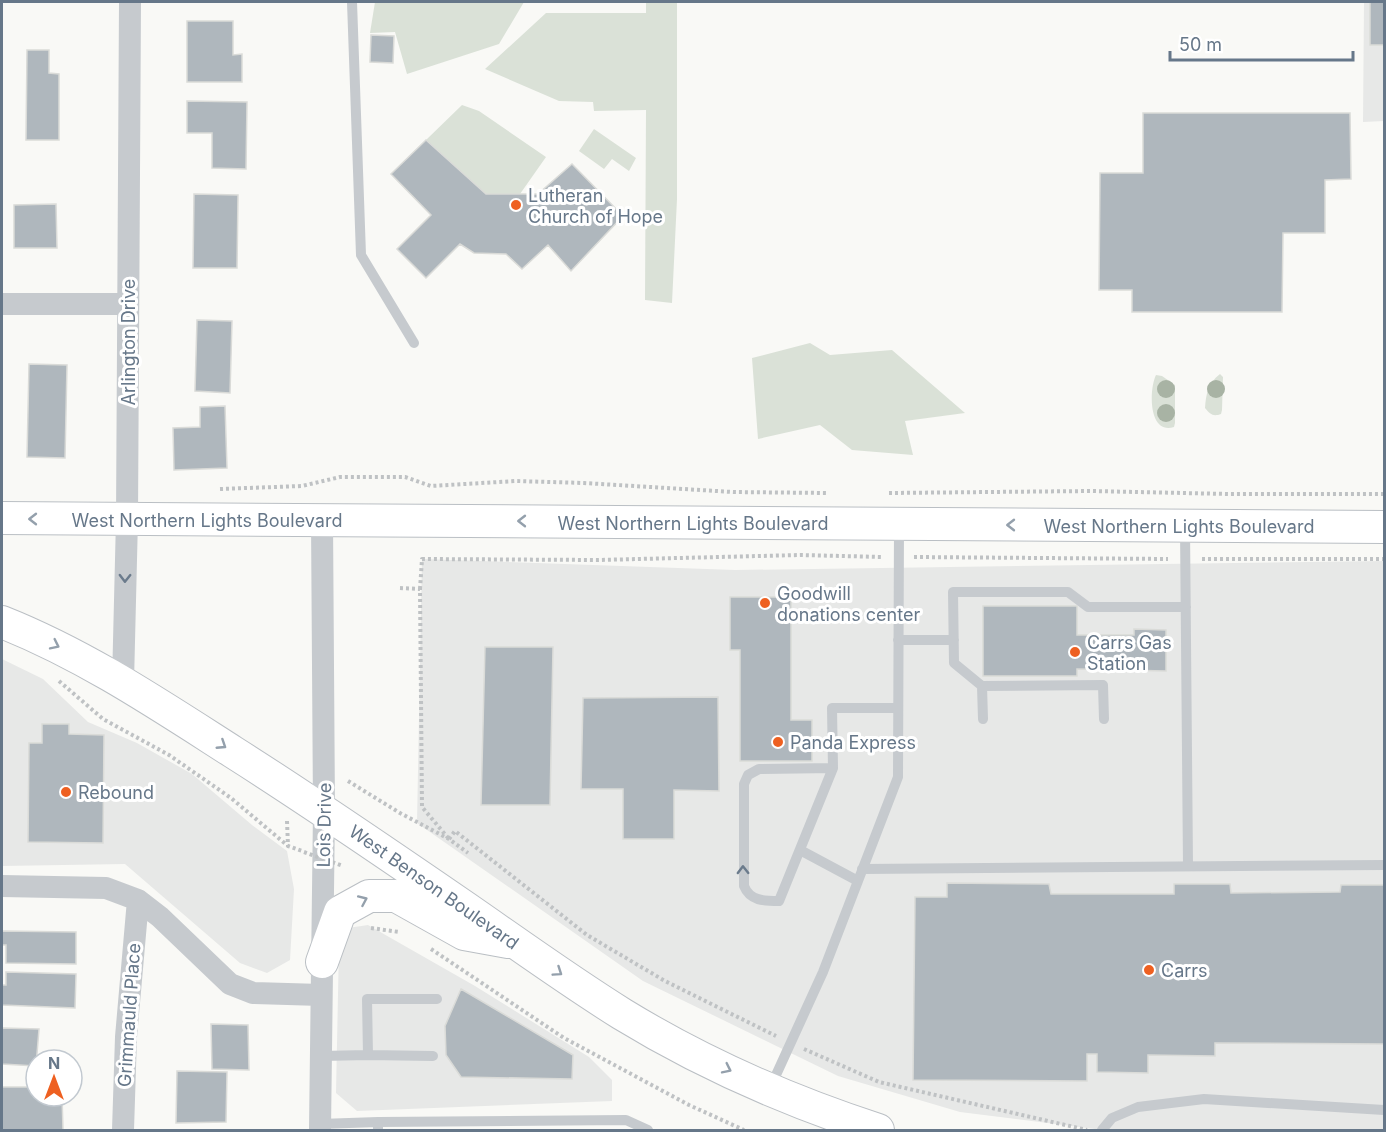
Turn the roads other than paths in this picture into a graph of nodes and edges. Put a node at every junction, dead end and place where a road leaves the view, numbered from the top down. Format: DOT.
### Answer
graph roads {
  1 [pos="130,2"];
  2 [pos="352,2"];
  3 [pos="128,303"];
  4 [pos="2,304"];
  5 [pos="414,343"];
  6 [pos="2,518"];
  7 [pos="127,519"];
  8 [pos="322,520"];
  9 [pos="899,524"];
  10 [pos="1185,526"];
  11 [pos="1384,527"];
  12 [pos="1186,607"];
  13 [pos="2,622"];
  14 [pos="898,640"];
  15 [pos="954,640"];
  16 [pos="123,682"];
  17 [pos="982,686"];
  18 [pos="898,708"];
  19 [pos="983,719"];
  20 [pos="1104,719"];
  21 [pos="833,768"];
  22 [pos="324,811"];
  23 [pos="800,850"];
  24 [pos="1384,865"];
  25 [pos="1188,866"];
  26 [pos="862,869"];
  27 [pos="858,881"];
  28 [pos="2,886"];
  29 [pos="138,900"];
  30 [pos="517,943"];
  31 [pos="322,962"];
  32 [pos="321,995"];
  33 [pos="437,999"];
  34 [pos="368,1055"];
  35 [pos="321,1056"];
  36 [pos="433,1056"];
  37 [pos="769,1089"];
  38 [pos="1384,1110"];
  39 [pos="378,1126"];
  40 [pos="320,1127"];
  41 [pos="123,1131"];
  42 [pos="648,1131"];
  43 [pos="878,1131"];
  44 [pos="1102,1131"];
  1 -- 3 [label="street, Arlington Drive"];
  2 -- 5 [label="lane"];
  3 -- 4 [label="street"];
  3 -- 7 [label="street, Arlington Drive"];
  7 -- 6 [label="main road, West Northern Lights Boulevard, one-way"];
  7 -- 8 [label="main road, West Northern Lights Boulevard"];
  7 -- 16 [label="street, Arlington Drive, one-way"];
  9 -- 8 [label="main road, West Northern Lights Boulevard, one-way"];
  8 -- 22 [label="street, Lois Drive"];
  10 -- 9 [label="main road, West Northern Lights Boulevard, one-way"];
  9 -- 14 [label="lane"];
  10 -- 11 [label="main road, West Northern Lights Boulevard"];
  10 -- 12 [label="lane"];
  12 -- 15 [label="lane"];
  12 -- 25 [label="lane"];
  13 -- 16 [label="main road, West Benson Boulevard, one-way"];
  14 -- 15 [label="lane"];
  14 -- 18 [label="lane"];
  15 -- 17 [label="lane"];
  16 -- 22 [label="main road, West Benson Boulevard, one-way"];
  17 -- 19 [label="lane"];
  17 -- 20 [label="lane"];
  18 -- 21 [label="lane"];
  18 -- 26 [label="lane"];
  21 -- 23 [label="lane"];
  23 -- 21 [label="lane, one-way"];
  22 -- 30 [label="main road, West Benson Boulevard"];
  22 -- 31 [label="street, Lois Drive"];
  23 -- 27 [label="lane"];
  24 -- 25 [label="lane"];
  25 -- 26 [label="lane"];
  26 -- 27 [label="lane"];
  27 -- 37 [label="lane"];
  28 -- 29 [label="street"];
  29 -- 32 [label="street"];
  29 -- 41 [label="street, Grimmauld Place"];
  31 -- 30 [label="main road, one-way"];
  30 -- 37 [label="main road, West Benson Boulevard, one-way"];
  31 -- 32 [label="street, Lois Drive"];
  32 -- 35 [label="street, Lois Drive"];
  33 -- 34 [label="lane"];
  34 -- 35 [label="lane"];
  34 -- 36 [label="lane"];
  35 -- 40 [label="street, Lois Drive"];
  37 -- 43 [label="main road, West Benson Boulevard"];
  38 -- 44 [label="lane"];
  39 -- 40 [label="lane"];
  39 -- 42 [label="lane"];
}
